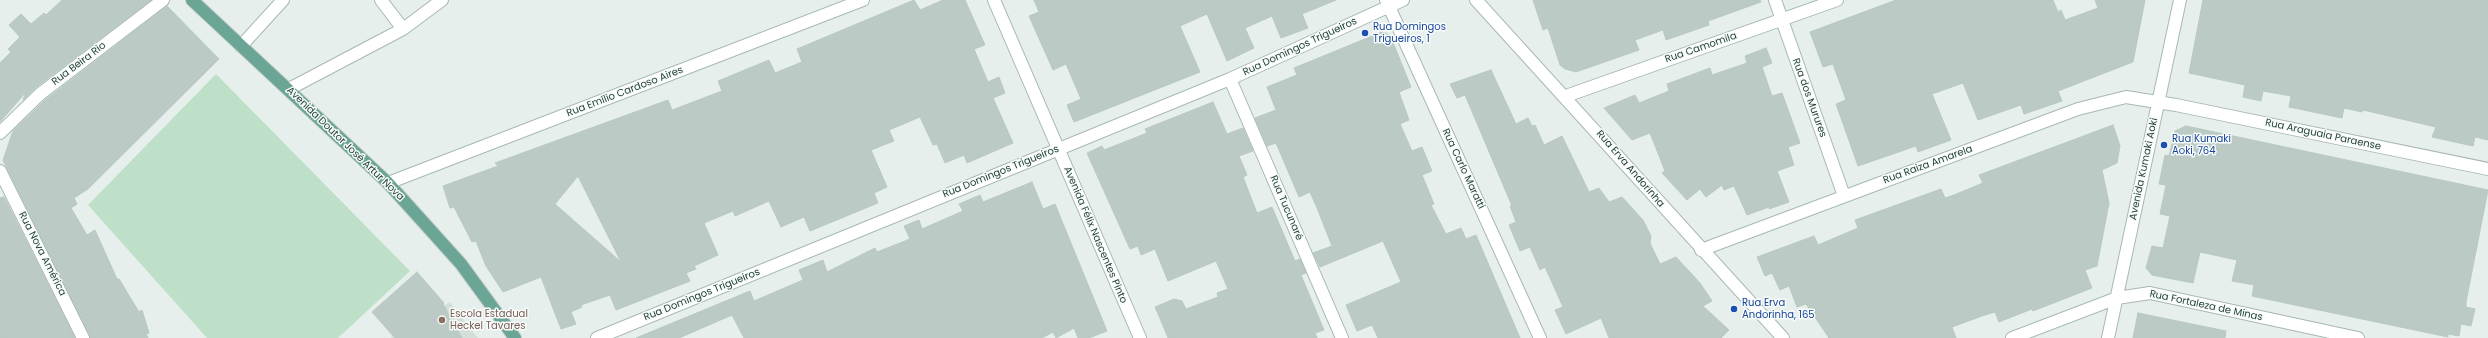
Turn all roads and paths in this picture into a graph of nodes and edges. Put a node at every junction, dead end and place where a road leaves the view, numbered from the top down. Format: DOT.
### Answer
graph roads {
  1 [pos="163,0"];
  2 [pos="192,0"];
  3 [pos="284,0"];
  4 [pos="381,0"];
  5 [pos="442,0"];
  6 [pos="862,0"];
  7 [pos="994,0"];
  8 [pos="1403,0"];
  9 [pos="1476,0"];
  10 [pos="1774,0"];
  11 [pos="1837,0"];
  12 [pos="2180,0"];
  13 [pos="1387,3"];
  14 [pos="1782,20"];
  15 [pos="402,29"];
  16 [pos="241,46"];
  17 [pos="1230,79"];
  18 [pos="290,89"];
  19 [pos="1566,96"];
  20 [pos="2158,102"];
  21 [pos="0,133"];
  22 [pos="1059,149"];
  23 [pos="2488,169"];
  24 [pos="0,171"];
  25 [pos="388,183"];
  26 [pos="1844,196"];
  27 [pos="1701,250"];
  28 [pos="2117,298"];
  29 [pos="1138,337"];
  30 [pos="83,338"];
  31 [pos="515,338"];
  32 [pos="597,338"];
  33 [pos="1342,338"];
  34 [pos="1540,338"];
  35 [pos="1783,338"];
  36 [pos="2012,338"];
  37 [pos="2108,338"];
  38 [pos="2358,338"];
  1 -- 21 [label="street, Rua Beira Rio"];
  2 -- 16 [label="main road, Avenida Doutor José Artur Nova"];
  3 -- 16 [label="street"];
  4 -- 15 [label="street"];
  5 -- 15 [label="street"];
  6 -- 25 [label="street, Rua Emílio Cardoso Aires"];
  7 -- 22 [label="street, Avenida Félix Nascentes Pinto"];
  8 -- 13 [label="street, Rua Domingos Trigueiros"];
  9 -- 19 [label="street, Rua Erva Andorinha"];
  10 -- 14 [label="street, Rua dos Murures"];
  11 -- 14 [label="street, Rua Camomila"];
  12 -- 20 [label="street, Avenida Kumaki Aoki"];
  13 -- 17 [label="street, Rua Domingos Trigueiros"];
  13 -- 34 [label="street, Rua Carlo Maratti"];
  14 -- 19 [label="street, Rua Camomila"];
  14 -- 26 [label="street, Rua dos Murures"];
  15 -- 18 [label="street"];
  16 -- 18 [label="main road, Avenida Doutor José Artur Nova"];
  17 -- 22 [label="street, Rua Domingos Trigueiros"];
  17 -- 33 [label="street, Rua Tucunaré"];
  18 -- 25 [label="main road, Avenida Doutor José Artur Nova"];
  19 -- 27 [label="street, Rua Erva Andorinha"];
  20 -- 23 [label="street, Rua Araguaia Paraense"];
  20 -- 26 [label="street, Rua Raiza Amarela"];
  20 -- 28 [label="street, Avenida Kumaki Aoki"];
  22 -- 29 [label="street, Avenida Félix Nascentes Pinto"];
  22 -- 32 [label="street, Rua Domingos Trigueiros"];
  24 -- 30 [label="street, Rua Nova América"];
  25 -- 31 [label="main road, Avenida Doutor José Artur Nova"];
  26 -- 27 [label="street, Rua Raiza Amarela"];
  27 -- 35 [label="street, Rua Erva Andorinha"];
  28 -- 36 [label="street, Rua Fortaleza de Minas"];
  28 -- 37 [label="street, Avenida Kumaki Aoki"];
  28 -- 38 [label="street, Rua Fortaleza de Minas"];
}
